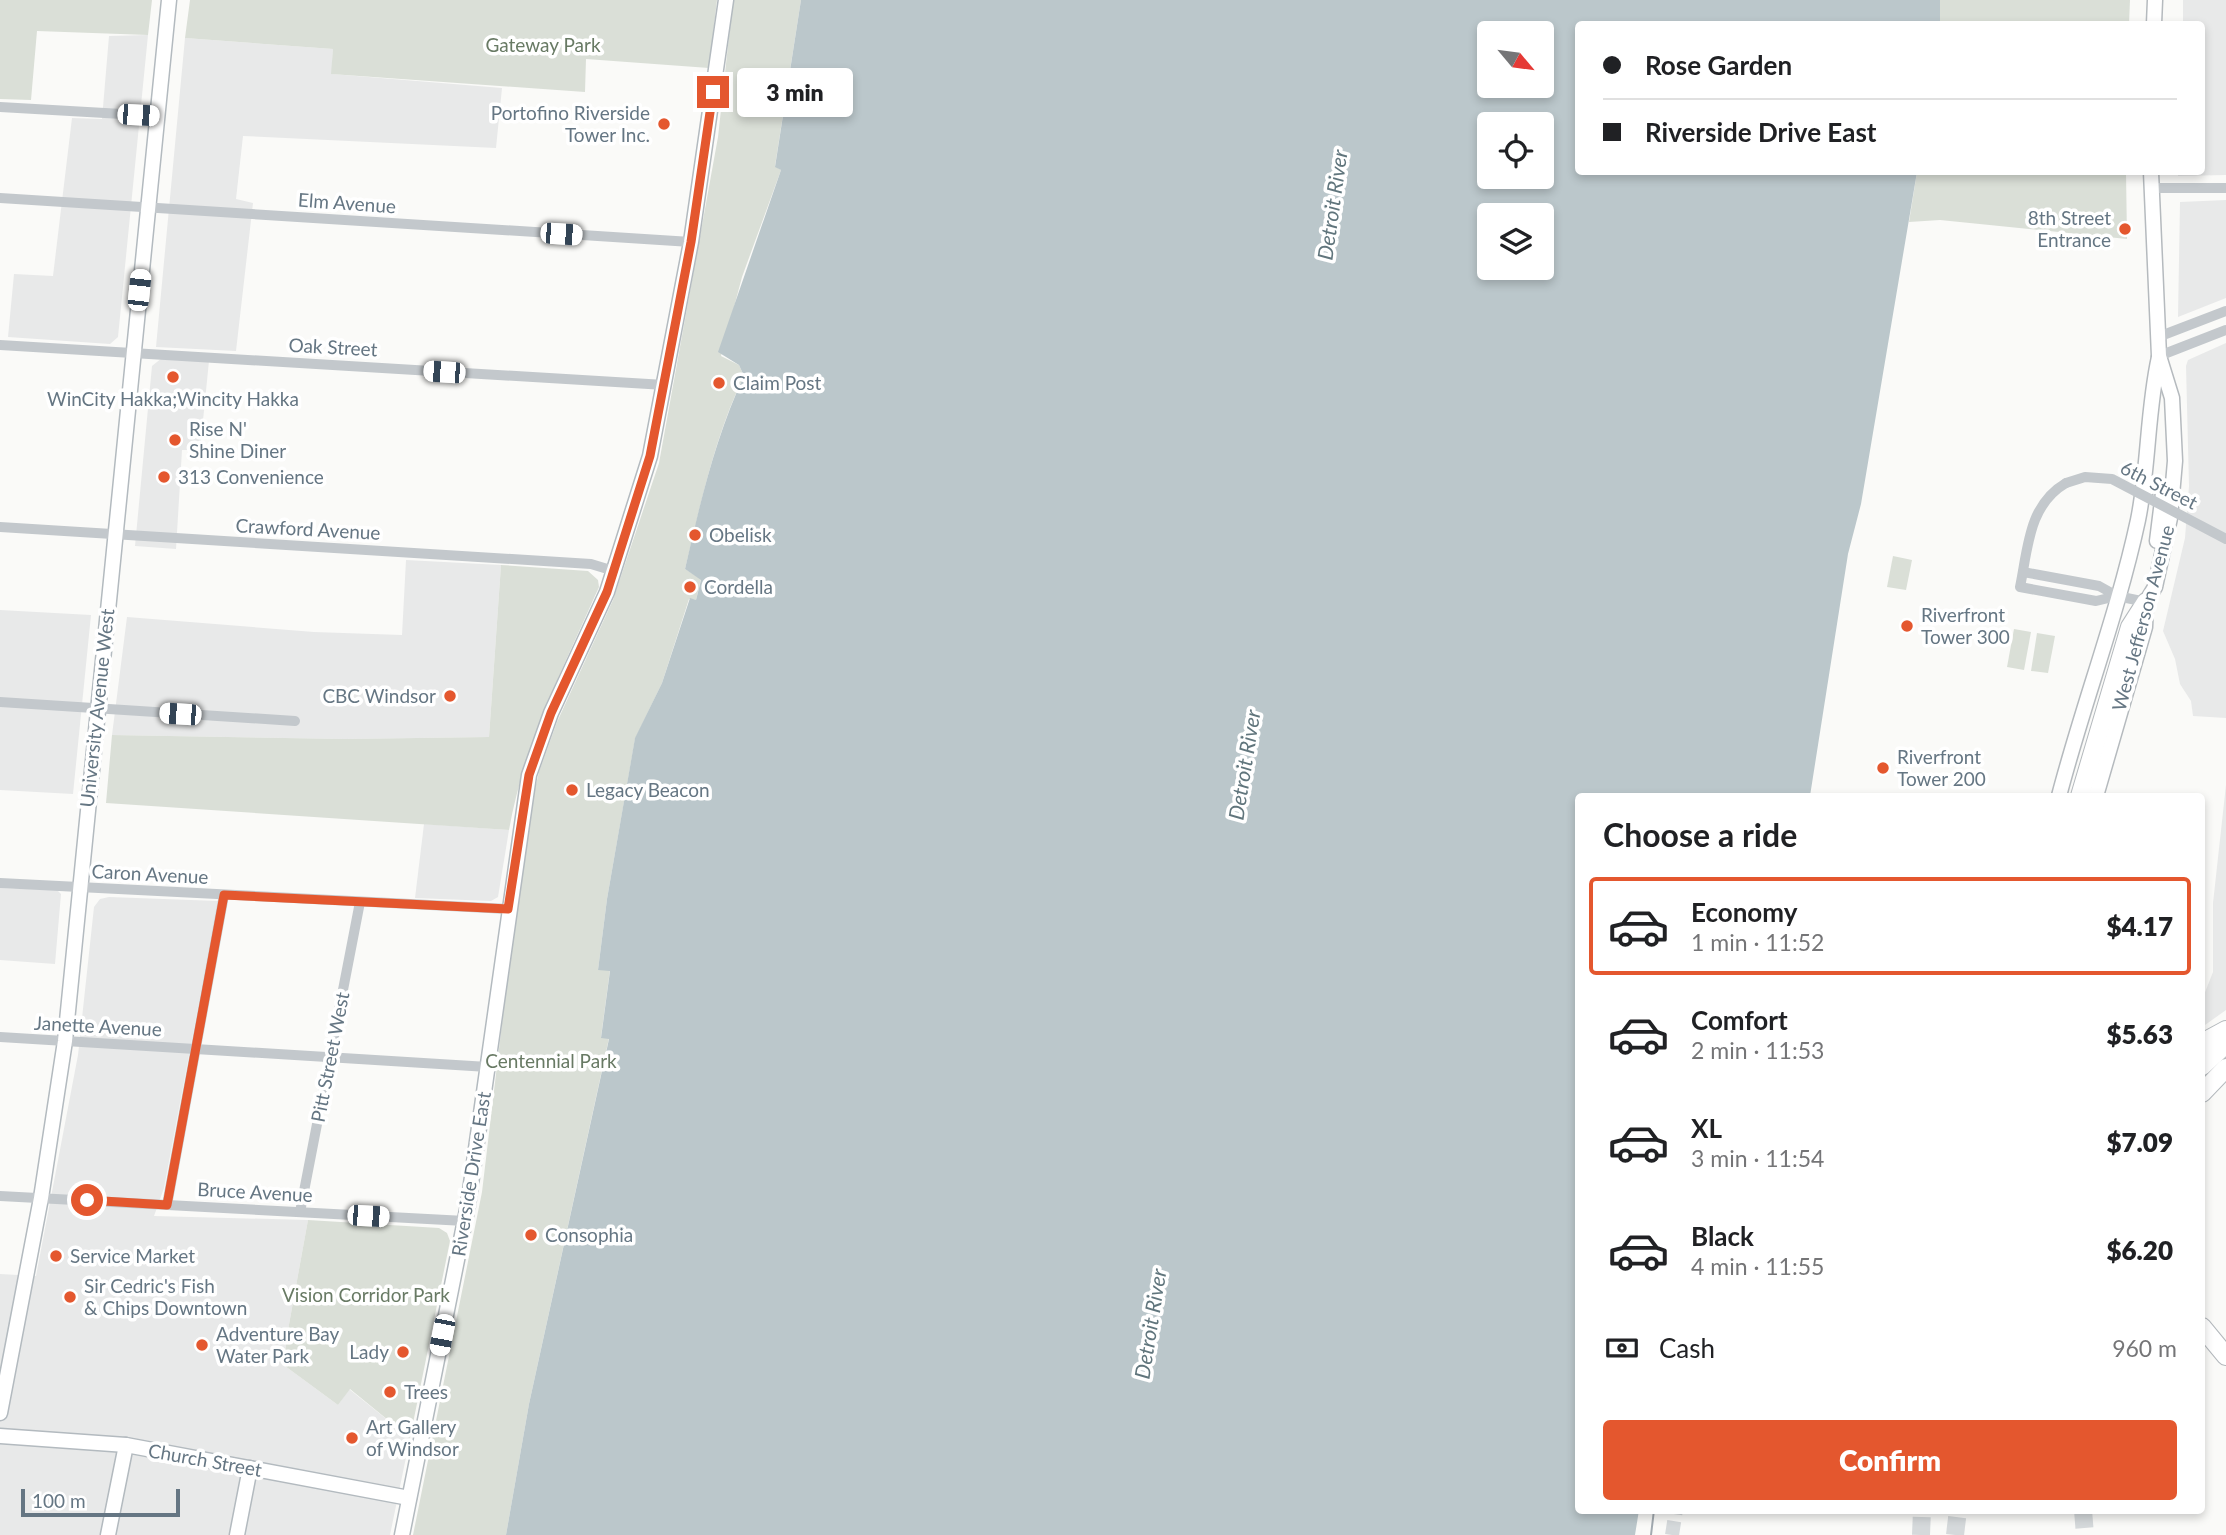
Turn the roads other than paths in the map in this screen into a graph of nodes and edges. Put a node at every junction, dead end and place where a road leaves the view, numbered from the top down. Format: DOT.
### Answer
graph roads {
  1 [pos="169,0"];
  2 [pos="726,0"];
  3 [pos="2155,0"];
  4 [pos="2154,21"];
  5 [pos="0,107"];
  6 [pos="157,116"];
  7 [pos="2151,175"];
  8 [pos="2226,187"];
  9 [pos="2150,188"];
  10 [pos="0,198"];
  11 [pos="148,208"];
  12 [pos="691,242"];
  13 [pos="2226,311"];
  14 [pos="2226,330"];
  15 [pos="2158,337"];
  16 [pos="0,345"];
  17 [pos="133,353"];
  18 [pos="2160,356"];
  19 [pos="665,385"];
  20 [pos="2142,498"];
  21 [pos="0,527"];
  22 [pos="115,535"];
  23 [pos="2226,539"];
  24 [pos="614,571"];
  25 [pos="2023,572"];
  26 [pos="2158,574"];
  27 [pos="2117,596"];
  28 [pos="2146,602"];
  29 [pos="0,702"];
  30 [pos="97,708"];
  31 [pos="295,721"];
  32 [pos="2060,793"];
  33 [pos="2082,793"];
  34 [pos="2097,793"];
  35 [pos="0,884"];
  36 [pos="79,888"];
  37 [pos="224,895"];
  38 [pos="360,902"];
  39 [pos="508,909"];
  40 [pos="2226,1032"];
  41 [pos="0,1037"];
  42 [pos="65,1041"];
  43 [pos="2205,1042"];
  44 [pos="2226,1044"];
  45 [pos="195,1049"];
  46 [pos="2205,1052"];
  47 [pos="330,1058"];
  48 [pos="488,1068"];
  49 [pos="2210,1077"];
  50 [pos="2205,1094"];
  51 [pos="0,1196"];
  52 [pos="41,1198"];
  53 [pos="167,1205"];
  54 [pos="300,1212"];
  55 [pos="465,1221"];
  56 [pos="2205,1331"];
  57 [pos="2226,1356"];
  58 [pos="0,1413"];
  59 [pos="0,1436"];
  60 [pos="126,1445"];
  61 [pos="250,1468"];
  62 [pos="409,1498"];
  63 [pos="108,1535"];
  64 [pos="237,1535"];
  65 [pos="402,1535"];
  1 -- 6 [label="main road, University Avenue West"];
  2 -- 12 [label="main road, Riverside Drive East"];
  3 -- 4 [label="main road"];
  5 -- 6 [label="street"];
  6 -- 11 [label="main road, University Avenue West"];
  7 -- 9 [label="main road, West Jefferson Avenue"];
  8 -- 9 [label="street"];
  9 -- 15 [label="main road, West Jefferson Avenue"];
  10 -- 11 [label="street, Elm Avenue"];
  11 -- 12 [label="street, Elm Avenue"];
  11 -- 17 [label="main road, University Avenue West"];
  12 -- 19 [label="main road, Riverside Drive East"];
  13 -- 15 [label="street"];
  14 -- 18 [label="street"];
  15 -- 18 [label="main road, West Jefferson Avenue"];
  16 -- 17 [label="street, Oak Street"];
  17 -- 19 [label="street, Oak Street"];
  17 -- 22 [label="main road, University Avenue West"];
  18 -- 20 [label="main road, West Jefferson Avenue"];
  18 -- 26 [label="main road, West Jefferson Avenue"];
  19 -- 24 [label="main road, Riverside Drive East"];
  20 -- 26 [label="main road"];
  20 -- 27 [label="main road, West Jefferson Avenue"];
  21 -- 22 [label="street, Crawford Avenue"];
  22 -- 24 [label="street, Crawford Avenue"];
  22 -- 30 [label="main road, University Avenue West"];
  23 -- 25 [label="street, 6th Street, bridge"];
  24 -- 39 [label="main road, Riverside Drive East"];
  25 -- 27 [label="street"];
  25 -- 27 [label="street, 6th Street"];
  26 -- 28 [label="main road, West Jefferson Avenue"];
  27 -- 28 [label="street"];
  27 -- 32 [label="main road, West Jefferson Avenue"];
  28 -- 33 [label="highway"];
  28 -- 34 [label="main road, West Jefferson Avenue"];
  29 -- 30 [label="street"];
  30 -- 31 [label="street"];
  30 -- 36 [label="main road, University Avenue West"];
  35 -- 36 [label="street, Caron Avenue"];
  36 -- 37 [label="street, Caron Avenue"];
  36 -- 42 [label="main road, University Avenue West"];
  37 -- 38 [label="street, Caron Avenue"];
  37 -- 45 [label="street"];
  38 -- 39 [label="street, Caron Avenue"];
  38 -- 47 [label="street, Pitt Street West"];
  39 -- 48 [label="main road, Riverside Drive East"];
  40 -- 43 [label="highway"];
  40 -- 46 [label="highway"];
  41 -- 42 [label="street, Janette Avenue"];
  42 -- 45 [label="street, Janette Avenue"];
  42 -- 52 [label="main road, University Avenue West"];
  44 -- 49 [label="highway"];
  45 -- 47 [label="street, Janette Avenue"];
  45 -- 53 [label="street"];
  47 -- 48 [label="street, Janette Avenue"];
  47 -- 54 [label="street, Pitt Street West"];
  48 -- 55 [label="main road, Riverside Drive East"];
  49 -- 50 [label="highway"];
  51 -- 52 [label="street, Bruce Avenue"];
  52 -- 53 [label="street, Bruce Avenue"];
  52 -- 58 [label="main road, University Avenue West"];
  53 -- 54 [label="street, Bruce Avenue"];
  54 -- 55 [label="street, Bruce Avenue"];
  55 -- 62 [label="main road, Riverside Drive East"];
  56 -- 57 [label="highway"];
  59 -- 60 [label="main road, Church Street"];
  60 -- 61 [label="main road, Church Street"];
  60 -- 63 [label="main road"];
  61 -- 62 [label="main road, Church Street"];
  61 -- 64 [label="main road"];
  62 -- 65 [label="main road, Riverside Drive East"];
}
